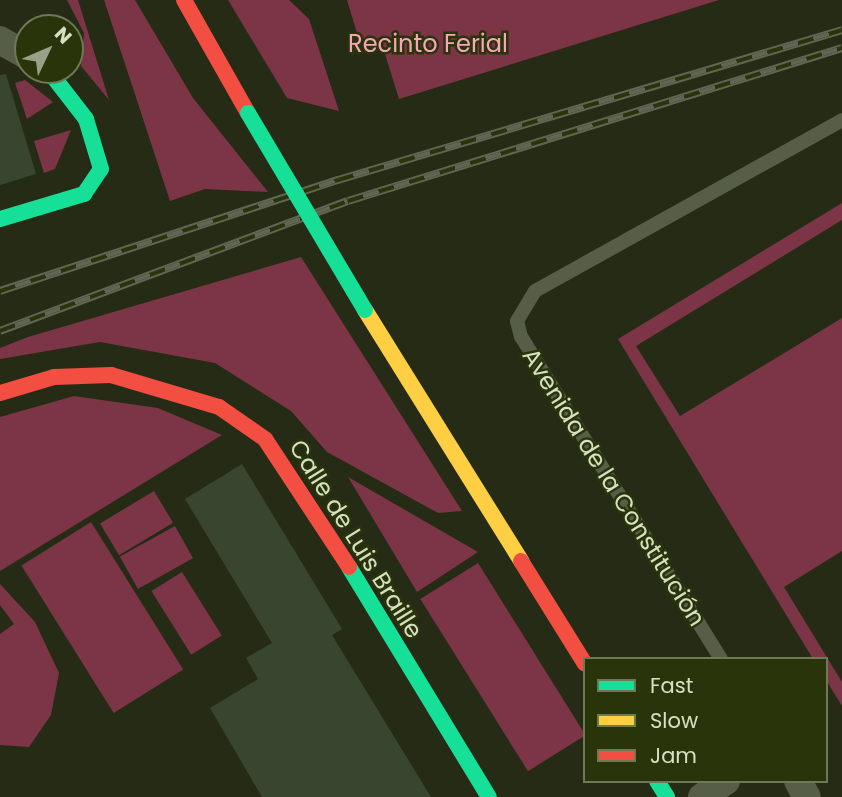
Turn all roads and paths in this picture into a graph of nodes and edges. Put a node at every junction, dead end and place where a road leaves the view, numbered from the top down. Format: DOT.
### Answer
graph roads {
  1 [pos="184,0"];
  2 [pos="58,84"];
  3 [pos="842,120"];
  4 [pos="0,219"];
  5 [pos="0,393"];
  6 [pos="720,657"];
  7 [pos="583,661"];
  8 [pos="723,783"];
  9 [pos="489,797"];
  10 [pos="702,797"];
  1 -- 7 [label="street, bridge"];
  2 -- 4 [label="street"];
  3 -- 6 [label="lane, Avenida de la Constitución"];
  5 -- 9 [label="street, Calle de Luis Braille"];
  8 -- 10 [label="street"];
}
